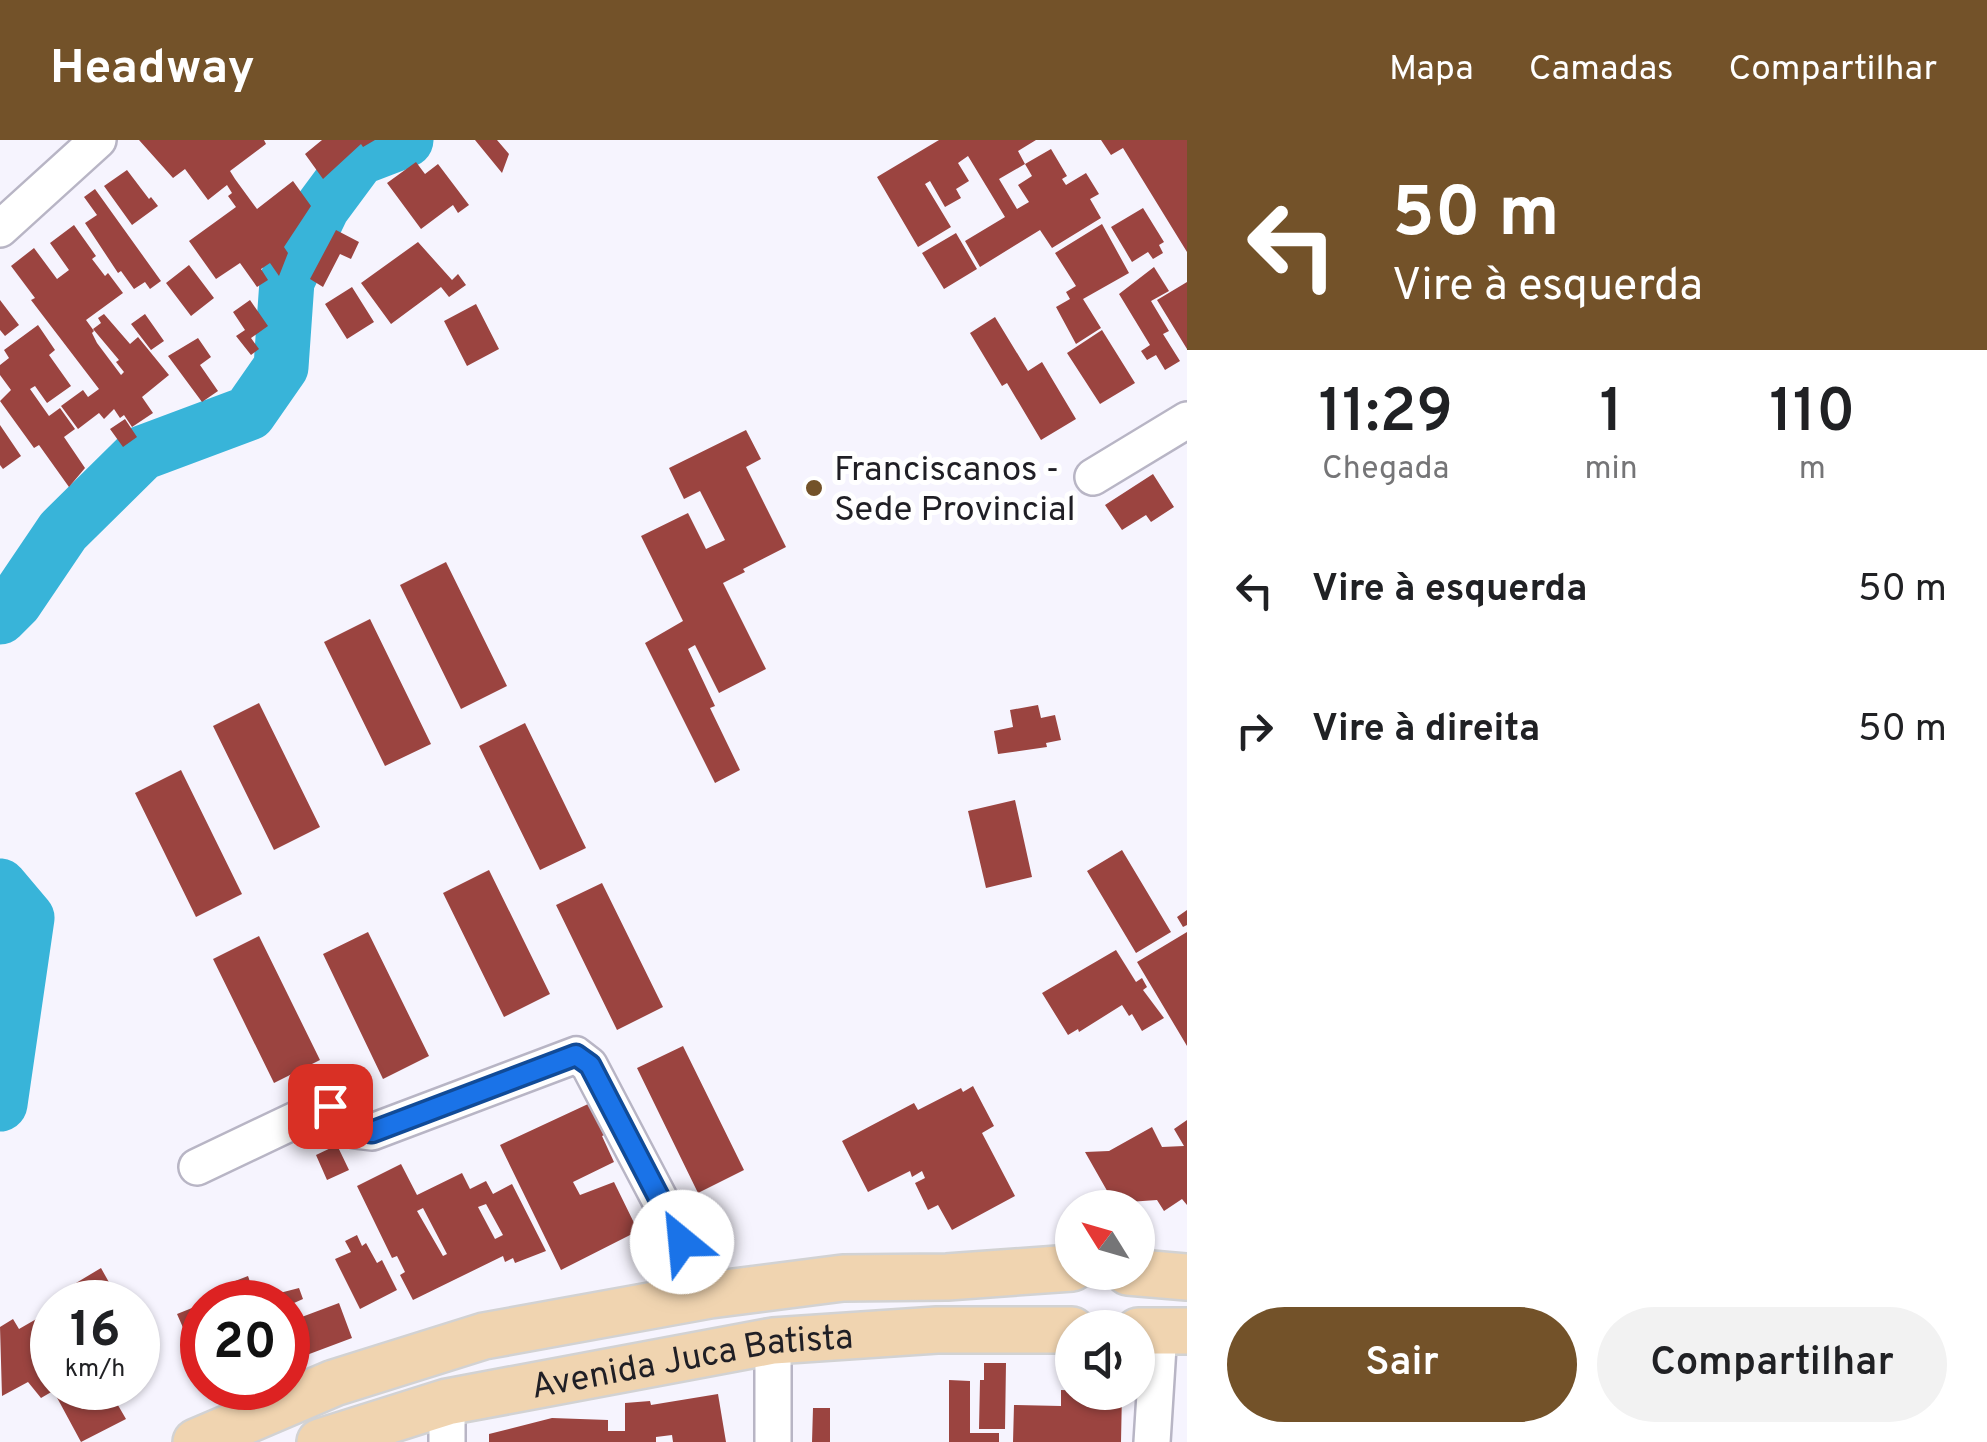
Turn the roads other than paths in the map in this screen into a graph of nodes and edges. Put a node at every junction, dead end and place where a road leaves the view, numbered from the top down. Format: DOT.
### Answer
graph roads {
  1 [pos="98,140"];
  2 [pos="0,229"];
  3 [pos="1187,420"];
  4 [pos="1094,477"];
  5 [pos="197,1167"];
  6 [pos="1055,1269"];
  7 [pos="1155,1274"];
  8 [pos="1187,1277"];
  9 [pos="710,1295"];
  10 [pos="1055,1330"];
  11 [pos="1161,1331"];
  12 [pos="773,1341"];
  13 [pos="447,1422"];
  14 [pos="391,1430"];
  15 [pos="196,1442"];
  16 [pos="320,1442"];
  17 [pos="773,1442"];
  18 [pos="1152,1442"];
  1 -- 2 [label="street"];
  3 -- 4 [label="street"];
  5 -- 9 [label="street"];
  6 -- 9 [label="main road, Avenida Juca Batista"];
  7 -- 8 [label="main road"];
  9 -- 15 [label="main road, Avenida Juca Batista"];
  10 -- 12 [label="main road, Avenida Juca Batista"];
  11 -- 18 [label="street"];
  12 -- 13 [label="main road, Avenida Juca Batista"];
  12 -- 17 [label="street"];
  13 -- 14 [label="main road, Avenida Juca Batista"];
  14 -- 16 [label="main road, Avenida Juca Batista"];
}
